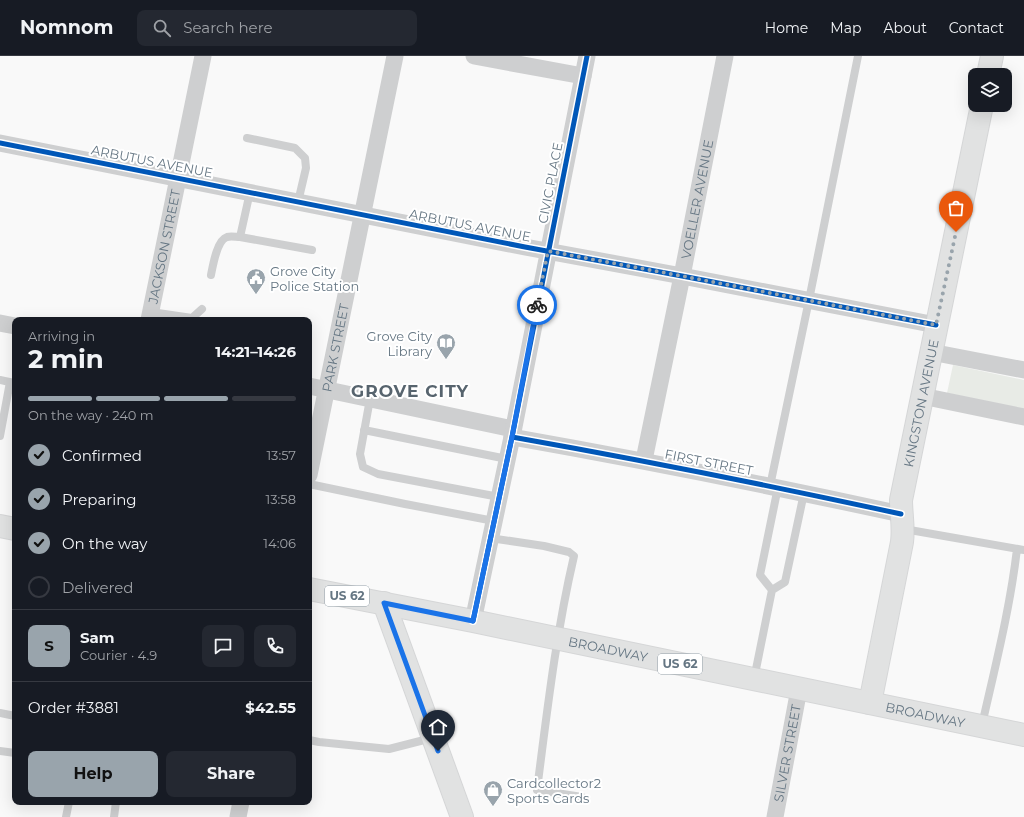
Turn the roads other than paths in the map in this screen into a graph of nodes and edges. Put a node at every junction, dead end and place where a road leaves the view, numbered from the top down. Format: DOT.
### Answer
graph roads {
  1 [pos="203,56"];
  2 [pos="395,56"];
  3 [pos="474,56"];
  4 [pos="587,56"];
  5 [pos="725,56"];
  6 [pos="858,56"];
  7 [pos="992,56"];
  8 [pos="989,68"];
  9 [pos="583,76"];
  10 [pos="981,112"];
  11 [pos="247,138"];
  12 [pos="0,143"];
  13 [pos="178,177"];
  14 [pos="250,192"];
  15 [pos="298,202"];
  16 [pos="363,215"];
  17 [pos="240,237"];
  18 [pos="312,250"];
  19 [pos="548,251"];
  20 [pos="211,275"];
  21 [pos="682,276"];
  22 [pos="809,300"];
  23 [pos="202,309"];
  24 [pos="150,316"];
  25 [pos="171,317"];
  26 [pos="193,317"];
  27 [pos="0,322"];
  28 [pos="12,325"];
  29 [pos="936,325"];
  30 [pos="931,352"];
  31 [pos="1024,370"];
  32 [pos="0,380"];
  33 [pos="12,383"];
  34 [pos="12,387"];
  35 [pos="312,387"];
  36 [pos="327,390"];
  37 [pos="922,396"];
  38 [pos="370,399"];
  39 [pos="1024,418"];
  40 [pos="364,430"];
  41 [pos="512,433"];
  42 [pos="0,436"];
  43 [pos="507,459"];
  44 [pos="312,460"];
  45 [pos="644,460"];
  46 [pos="312,485"];
  47 [pos="774,486"];
  48 [pos="804,493"];
  49 [pos="499,497"];
  50 [pos="494,521"];
  51 [pos="903,522"];
  52 [pos="0,526"];
  53 [pos="12,528"];
  54 [pos="490,538"];
  55 [pos="1020,550"];
  56 [pos="312,590"];
  57 [pos="772,590"];
  58 [pos="384,603"];
  59 [pos="473,621"];
  60 [pos="557,638"];
  61 [pos="754,679"];
  62 [pos="799,689"];
  63 [pos="870,703"];
  64 [pos="0,713"];
  65 [pos="12,715"];
  66 [pos="982,726"];
  67 [pos="1024,735"];
  68 [pos="433,738"];
  69 [pos="312,741"];
  70 [pos="0,751"];
  71 [pos="12,753"];
  72 [pos="582,798"];
  73 [pos="68,805"];
  74 [pos="116,805"];
  75 [pos="240,805"];
  76 [pos="66,817"];
  77 [pos="114,817"];
  78 [pos="238,817"];
  79 [pos="462,817"];
  80 [pos="775,817"];
  1 -- 13 [label="street, JACKSON STREET"];
  2 -- 16 [label="street, PARK STREET"];
  3 -- 9 [label="street"];
  4 -- 9 [label="street, CIVIC PLACE"];
  5 -- 21 [label="street, VOELLER AVENUE"];
  6 -- 22 [label="lane"];
  7 -- 8 [label="main road"];
  9 -- 19 [label="street, CIVIC PLACE"];
  10 -- 29 [label="main road, KINGSTON AVENUE"];
  11 -- 15 [label="lane"];
  12 -- 13 [label="street, ARBUTUS AVENUE"];
  13 -- 14 [label="street, ARBUTUS AVENUE"];
  13 -- 24 [label="street, JACKSON STREET"];
  14 -- 15 [label="street, ARBUTUS AVENUE"];
  14 -- 17 [label="lane"];
  15 -- 16 [label="street, ARBUTUS AVENUE"];
  16 -- 19 [label="street, ARBUTUS AVENUE"];
  16 -- 36 [label="street, PARK STREET"];
  17 -- 18 [label="lane"];
  17 -- 20 [label="lane"];
  19 -- 21 [label="street, ARBUTUS AVENUE"];
  19 -- 41 [label="street, CIVIC PLACE"];
  21 -- 22 [label="street, ARBUTUS AVENUE"];
  21 -- 45 [label="street, VOELLER AVENUE"];
  22 -- 29 [label="street, ARBUTUS AVENUE"];
  22 -- 47 [label="lane"];
  23 -- 26 [label="lane"];
  24 -- 25 [label="lane"];
  27 -- 28 [label="street"];
  29 -- 30 [label="main road, KINGSTON AVENUE"];
  30 -- 31 [label="street"];
  30 -- 37 [label="main road, KINGSTON AVENUE"];
  32 -- 33 [label="lane"];
  34 -- 42 [label="lane"];
  35 -- 36 [label="street, FIRST STREET"];
  36 -- 38 [label="street, FIRST STREET"];
  36 -- 44 [label="street, PARK STREET"];
  37 -- 39 [label="street"];
  37 -- 51 [label="main road, KINGSTON AVENUE"];
  38 -- 40 [label="lane"];
  38 -- 41 [label="street, FIRST STREET"];
  40 -- 43 [label="lane"];
  40 -- 49 [label="lane"];
  41 -- 43 [label="street, CIVIC PLACE"];
  41 -- 45 [label="street, FIRST STREET"];
  43 -- 49 [label="street, CIVIC PLACE"];
  45 -- 47 [label="street, FIRST STREET"];
  46 -- 50 [label="lane"];
  47 -- 48 [label="street, FIRST STREET"];
  47 -- 57 [label="lane"];
  48 -- 51 [label="street, FIRST STREET"];
  48 -- 57 [label="lane"];
  49 -- 50 [label="street, CIVIC PLACE"];
  50 -- 54 [label="street, CIVIC PLACE"];
  51 -- 55 [label="lane"];
  51 -- 63 [label="main road, KINGSTON AVENUE"];
  52 -- 53 [label="main road"];
  54 -- 59 [label="street, CIVIC PLACE"];
  54 -- 60 [label="lane"];
  55 -- 66 [label="lane"];
  56 -- 58 [label="main road, BROADWAY / US 62"];
  57 -- 61 [label="lane"];
  58 -- 59 [label="main road, BROADWAY / US 62"];
  58 -- 68 [label="main road"];
  59 -- 60 [label="main road, BROADWAY / US 62"];
  60 -- 61 [label="main road, BROADWAY / US 62"];
  60 -- 72 [label="lane"];
  61 -- 62 [label="main road, BROADWAY / US 62"];
  62 -- 63 [label="main road, BROADWAY / US 62"];
  62 -- 80 [label="street, SILVER STREET"];
  63 -- 66 [label="main road, BROADWAY / US 62"];
  64 -- 65 [label="lane"];
  66 -- 67 [label="main road, BROADWAY / US 62"];
  68 -- 69 [label="lane"];
  68 -- 79 [label="main road"];
  70 -- 71 [label="lane"];
  73 -- 76 [label="lane"];
  74 -- 77 [label="lane"];
  75 -- 78 [label="street"];
}
